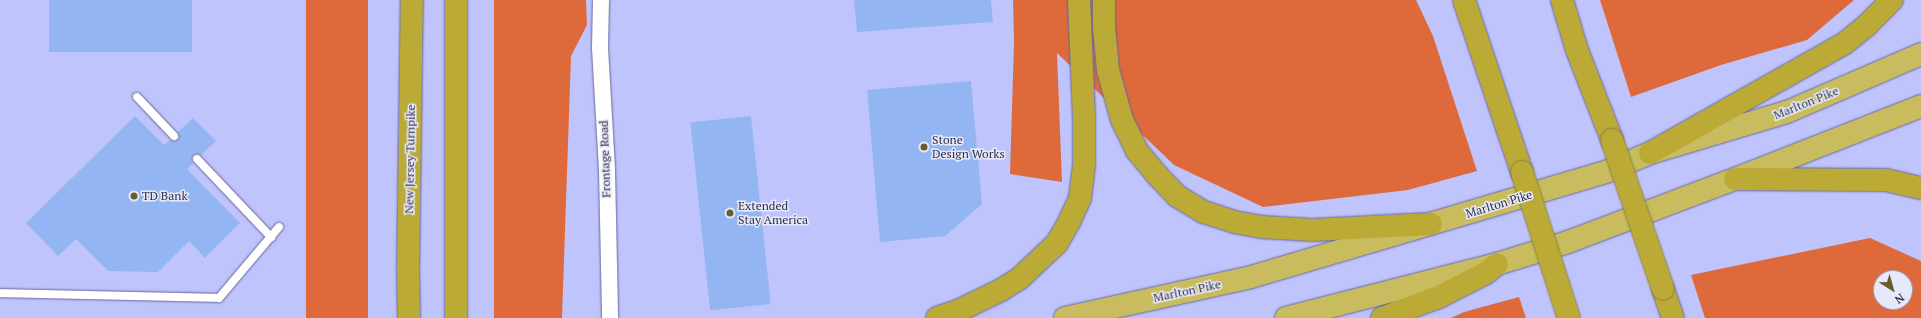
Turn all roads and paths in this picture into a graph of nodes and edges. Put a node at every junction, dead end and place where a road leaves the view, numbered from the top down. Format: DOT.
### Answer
graph roads {
  1 [pos="412,0"];
  2 [pos="456,0"];
  3 [pos="601,0"];
  4 [pos="1079,0"];
  5 [pos="1104,0"];
  6 [pos="1464,0"];
  7 [pos="1562,0"];
  8 [pos="1572,0"];
  9 [pos="1892,0"];
  10 [pos="1577,50"];
  11 [pos="1921,54"];
  12 [pos="137,97"];
  13 [pos="1921,106"];
  14 [pos="174,136"];
  15 [pos="1650,153"];
  16 [pos="197,159"];
  17 [pos="1735,179"];
  18 [pos="1921,188"];
  19 [pos="1431,224"];
  20 [pos="279,227"];
  21 [pos="271,237"];
  22 [pos="1497,264"];
  23 [pos="0,293"];
  24 [pos="409,318"];
  25 [pos="456,318"];
  26 [pos="610,318"];
  27 [pos="937,318"];
  28 [pos="1065,318"];
  29 [pos="1286,318"];
  30 [pos="1382,318"];
  31 [pos="1569,318"];
  32 [pos="1673,318"];
  1 -- 24 [label="highway, New Jersey Turnpike"];
  2 -- 25 [label="highway"];
  3 -- 26 [label="street, Frontage Road"];
  4 -- 27 [label="highway"];
  5 -- 19 [label="highway"];
  6 -- 31 [label="highway, bridge"];
  7 -- 10 [label="highway"];
  8 -- 10 [label="highway"];
  9 -- 15 [label="highway"];
  10 -- 32 [label="highway, bridge"];
  11 -- 15 [label="highway, Marlton Pike"];
  12 -- 14 [label="lane"];
  13 -- 17 [label="highway"];
  15 -- 19 [label="highway, Marlton Pike"];
  16 -- 21 [label="lane"];
  17 -- 18 [label="highway"];
  17 -- 22 [label="highway"];
  19 -- 28 [label="highway, Marlton Pike"];
  20 -- 21 [label="lane"];
  21 -- 23 [label="lane"];
  22 -- 29 [label="highway"];
  22 -- 30 [label="highway"];
}
